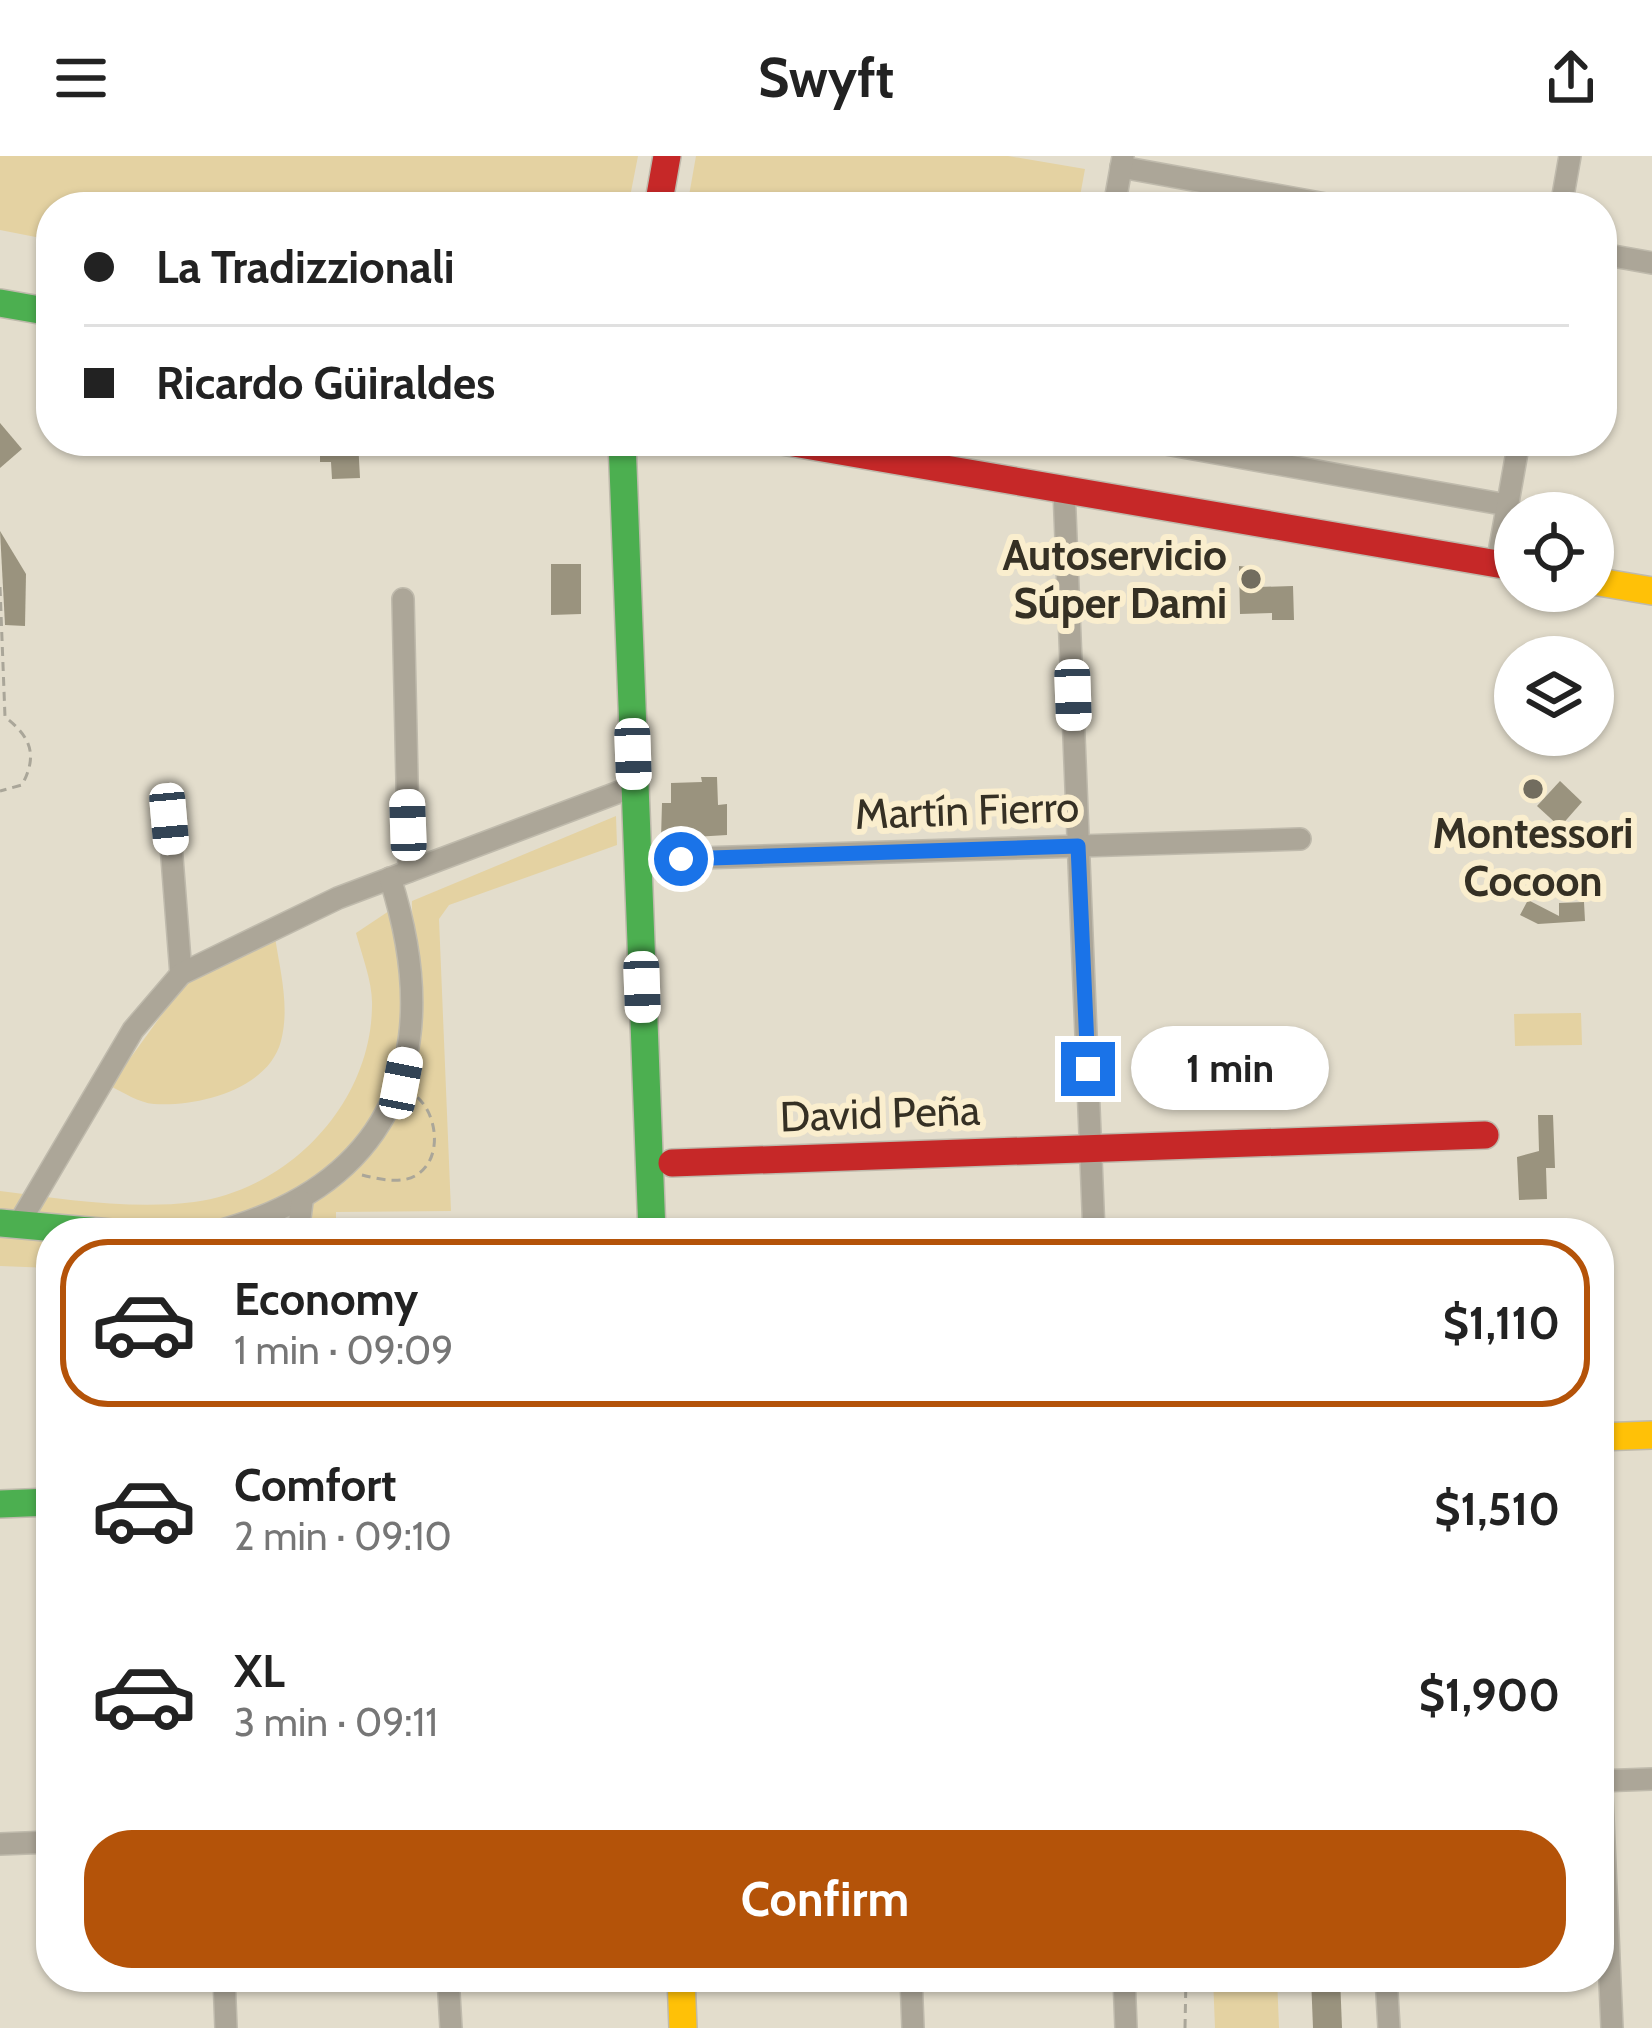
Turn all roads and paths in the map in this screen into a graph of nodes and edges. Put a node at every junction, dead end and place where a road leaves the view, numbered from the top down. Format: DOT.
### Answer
graph roads {
  1 [pos="667,156"];
  2 [pos="1570,156"];
  3 [pos="1122,162"];
  4 [pos="661,192"];
  5 [pos="1117,192"];
  6 [pos="1269,192"];
  7 [pos="1564,192"];
  8 [pos="1617,256"];
  9 [pos="1652,262"];
  10 [pos="0,303"];
  11 [pos="36,309"];
  12 [pos="623,456"];
  13 [pos="870,456"];
  14 [pos="1233,456"];
  15 [pos="1516,456"];
  16 [pos="1064,489"];
  17 [pos="1510,492"];
  18 [pos="1494,503"];
  19 [pos="1494,564"];
  20 [pos="1614,585"];
  21 [pos="0,587"];
  22 [pos="1652,591"];
  23 [pos="403,599"];
  24 [pos="634,786"];
  25 [pos="0,791"];
  26 [pos="169,819"];
  27 [pos="1300,839"];
  28 [pos="1078,846"];
  29 [pos="637,860"];
  30 [pos="400,874"];
  31 [pos="182,974"];
  32 [pos="401,1083"];
  33 [pos="1485,1135"];
  34 [pos="1091,1148"];
  35 [pos="672,1162"];
  36 [pos="342,1171"];
  37 [pos="302,1202"];
  38 [pos="254,1218"];
  39 [pos="300,1218"];
  40 [pos="651,1218"];
  41 [pos="1093,1218"];
  42 [pos="9,1224"];
  43 [pos="1652,1435"];
  44 [pos="1614,1436"];
  45 [pos="36,1503"];
  46 [pos="0,1504"];
  47 [pos="1652,1779"];
  48 [pos="1614,1780"];
  49 [pos="36,1843"];
  50 [pos="0,1844"];
  51 [pos="225,1992"];
  52 [pos="449,1992"];
  53 [pos="682,1992"];
  54 [pos="912,1992"];
  55 [pos="1125,1992"];
  56 [pos="1186,1992"];
  57 [pos="1387,1992"];
  58 [pos="1610,1992"];
  59 [pos="226,2028"];
  60 [pos="451,2028"];
  61 [pos="683,2028"];
  62 [pos="913,2028"];
  63 [pos="1126,2028"];
  64 [pos="1185,2028"];
  65 [pos="1389,2028"];
  66 [pos="1612,2028"];
  1 -- 4 [label="main road"];
  2 -- 7 [label="street"];
  3 -- 5 [label="street"];
  3 -- 6 [label="street"];
  8 -- 9 [label="street"];
  10 -- 11 [label="main road"];
  12 -- 24 [label="main road"];
  13 -- 16 [label="main road"];
  14 -- 18 [label="street"];
  15 -- 17 [label="street"];
  16 -- 19 [label="main road"];
  16 -- 28 [label="street"];
  20 -- 22 [label="main road"];
  21 -- 25 [label="path"];
  23 -- 30 [label="street"];
  24 -- 29 [label="main road"];
  24 -- 30 [label="street"];
  26 -- 31 [label="street"];
  27 -- 28 [label="street, Martín Fierro"];
  28 -- 29 [label="street, Martín Fierro"];
  28 -- 34 [label="street"];
  29 -- 40 [label="main road"];
  30 -- 31 [label="street"];
  30 -- 32 [label="street"];
  31 -- 42 [label="street"];
  32 -- 36 [label="street"];
  32 -- 36 [label="path"];
  33 -- 34 [label="main road, David Peña"];
  34 -- 35 [label="main road, David Peña"];
  34 -- 41 [label="street"];
  36 -- 37 [label="street"];
  37 -- 38 [label="street"];
  37 -- 39 [label="street"];
  43 -- 44 [label="main road"];
  45 -- 46 [label="main road"];
  47 -- 48 [label="street"];
  49 -- 50 [label="street"];
  51 -- 59 [label="street"];
  52 -- 60 [label="street"];
  53 -- 61 [label="main road"];
  54 -- 62 [label="street"];
  55 -- 63 [label="street"];
  56 -- 64 [label="path"];
  57 -- 65 [label="street"];
  58 -- 66 [label="street"];
}
